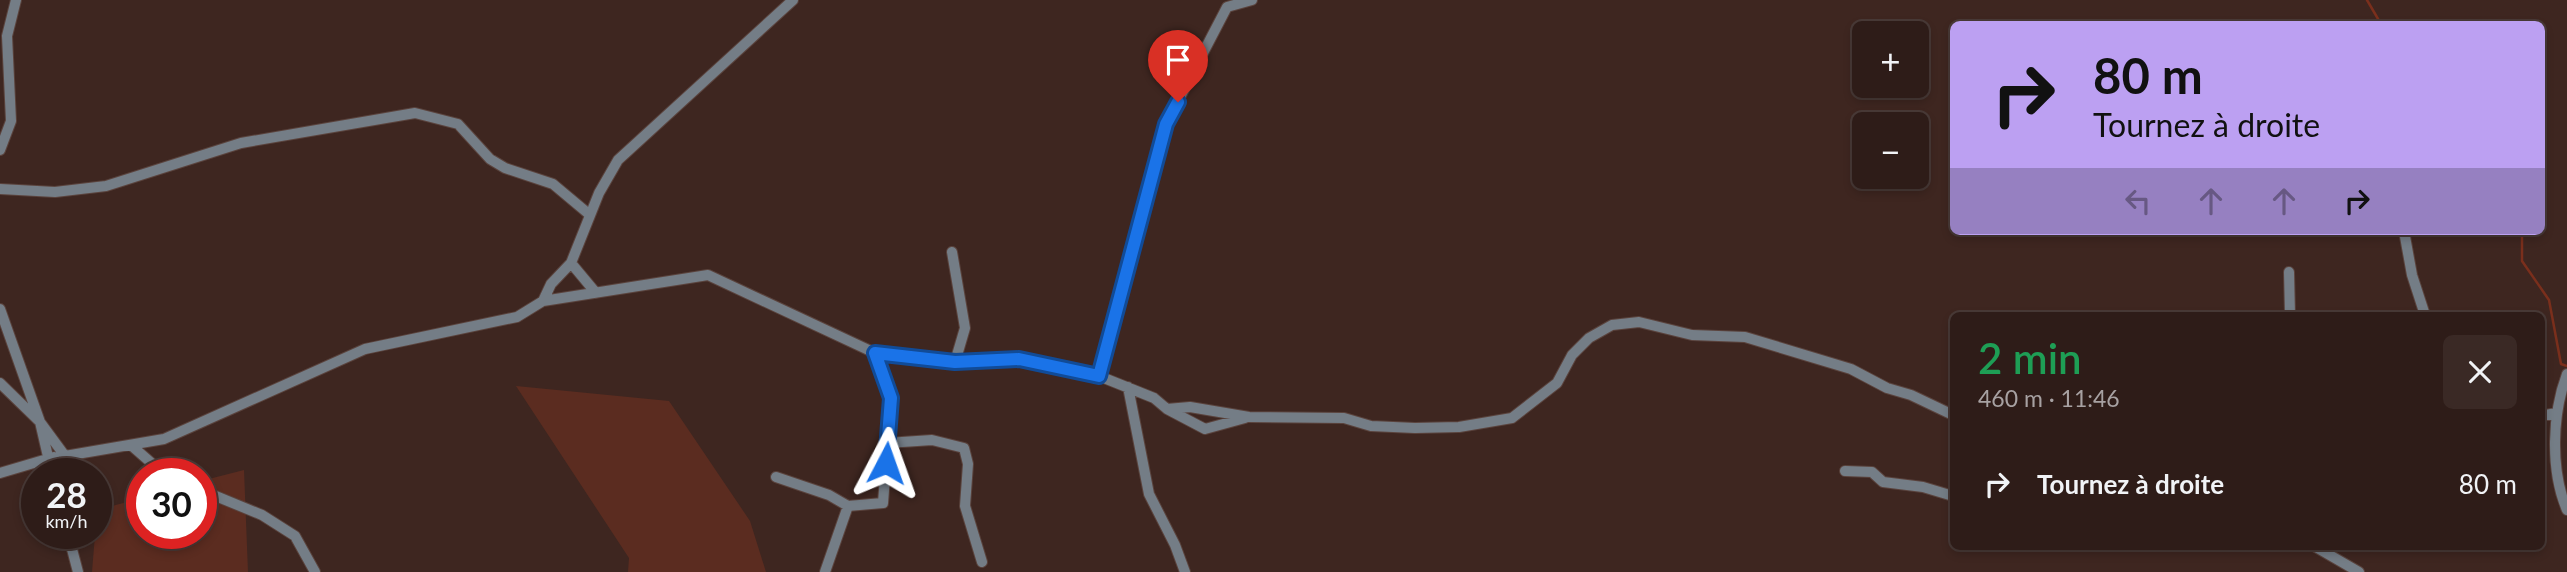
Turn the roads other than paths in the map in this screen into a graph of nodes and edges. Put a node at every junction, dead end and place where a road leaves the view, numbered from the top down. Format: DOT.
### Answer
graph roads {
  1 [pos="16,0"];
  2 [pos="793,0"];
  3 [pos="1252,0"];
  4 [pos="0,150"];
  5 [pos="0,189"];
  6 [pos="590,215"];
  7 [pos="2405,235"];
  8 [pos="952,252"];
  9 [pos="571,264"];
  10 [pos="2289,272"];
  11 [pos="596,293"];
  12 [pos="543,301"];
  13 [pos="0,309"];
  14 [pos="2290,312"];
  15 [pos="2424,312"];
  16 [pos="875,353"];
  17 [pos="955,362"];
  18 [pos="2567,374"];
  19 [pos="1099,376"];
  20 [pos="0,383"];
  21 [pos="1128,387"];
  22 [pos="1167,408"];
  23 [pos="2556,413"];
  24 [pos="1950,414"];
  25 [pos="2545,415"];
  26 [pos="1249,417"];
  27 [pos="40,422"];
  28 [pos="887,443"];
  29 [pos="132,446"];
  30 [pos="65,456"];
  31 [pos="47,458"];
  32 [pos="146,458"];
  33 [pos="21,466"];
  34 [pos="1845,471"];
  35 [pos="0,473"];
  36 [pos="776,477"];
  37 [pos="1950,495"];
  38 [pos="217,497"];
  39 [pos="848,506"];
  40 [pos="2567,510"];
  41 [pos="72,549"];
  42 [pos="2321,550"];
  43 [pos="982,562"];
  44 [pos="78,572"];
  45 [pos="315,572"];
  46 [pos="825,572"];
  47 [pos="1185,572"];
  48 [pos="2359,572"];
  1 -- 4 [label="street"];
  2 -- 6 [label="street"];
  3 -- 19 [label="street"];
  5 -- 6 [label="street"];
  6 -- 9 [label="street"];
  7 -- 15 [label="street"];
  8 -- 17 [label="street"];
  9 -- 11 [label="street"];
  9 -- 12 [label="street"];
  10 -- 14 [label="street"];
  11 -- 12 [label="street"];
  11 -- 16 [label="street"];
  12 -- 29 [label="street"];
  13 -- 27 [label="street"];
  16 -- 17 [label="street"];
  16 -- 28 [label="street"];
  17 -- 19 [label="street"];
  18 -- 23 [label="street"];
  19 -- 21 [label="street"];
  20 -- 27 [label="street"];
  21 -- 22 [label="street"];
  21 -- 47 [label="street"];
  22 -- 26 [label="street"];
  22 -- 26 [label="street"];
  23 -- 25 [label="street"];
  23 -- 40 [label="street"];
  24 -- 26 [label="street"];
  27 -- 30 [label="street"];
  27 -- 31 [label="street"];
  28 -- 39 [label="street"];
  28 -- 43 [label="street"];
  29 -- 30 [label="street"];
  29 -- 32 [label="street"];
  30 -- 31 [label="street"];
  33 -- 35 [label="street"];
  34 -- 37 [label="street"];
  36 -- 39 [label="street"];
  38 -- 45 [label="street"];
  39 -- 46 [label="street"];
  41 -- 44 [label="street"];
  42 -- 48 [label="street"];
}
